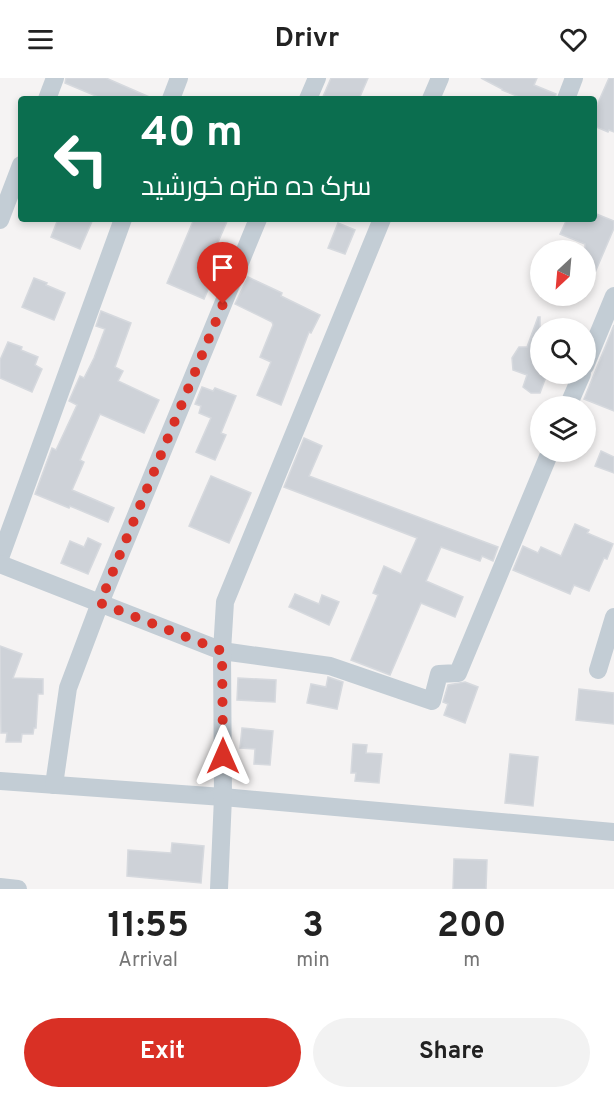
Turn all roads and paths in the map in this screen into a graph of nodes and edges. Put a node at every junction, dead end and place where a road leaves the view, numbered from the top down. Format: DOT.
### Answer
graph roads {
  1 [pos="55,78"];
  2 [pos="179,78"];
  3 [pos="316,78"];
  4 [pos="440,78"];
  5 [pos="574,78"];
  6 [pos="47,96"];
  7 [pos="172,96"];
  8 [pos="309,96"];
  9 [pos="432,96"];
  10 [pos="567,96"];
  11 [pos="18,173"];
  12 [pos="0,220"];
  13 [pos="122,222"];
  14 [pos="257,222"];
  15 [pos="381,222"];
  16 [pos="614,296"];
  17 [pos="596,339"];
  18 [pos="546,462"];
  19 [pos="0,558"];
  20 [pos="0,564"];
  21 [pos="100,603"];
  22 [pos="614,617"];
  23 [pos="222,651"];
  24 [pos="598,670"];
  25 [pos="0,781"];
  26 [pos="54,785"];
  27 [pos="223,797"];
  28 [pos="614,832"];
  29 [pos="0,887"];
  30 [pos="18,889"];
  31 [pos="219,889"];
  1 -- 6 [label="street"];
  2 -- 7 [label="street"];
  3 -- 8 [label="street"];
  4 -- 9 [label="street"];
  5 -- 10 [label="street"];
  11 -- 12 [label="street"];
  13 -- 19 [label="street"];
  14 -- 21 [label="street"];
  15 -- 23 [label="street"];
  16 -- 17 [label="street"];
  18 -- 23 [label="street"];
  20 -- 21 [label="street"];
  21 -- 23 [label="street"];
  21 -- 26 [label="street"];
  22 -- 24 [label="street"];
  23 -- 27 [label="street"];
  25 -- 26 [label="street"];
  26 -- 27 [label="street"];
  27 -- 28 [label="street"];
  27 -- 31 [label="street"];
  29 -- 30 [label="street"];
}
